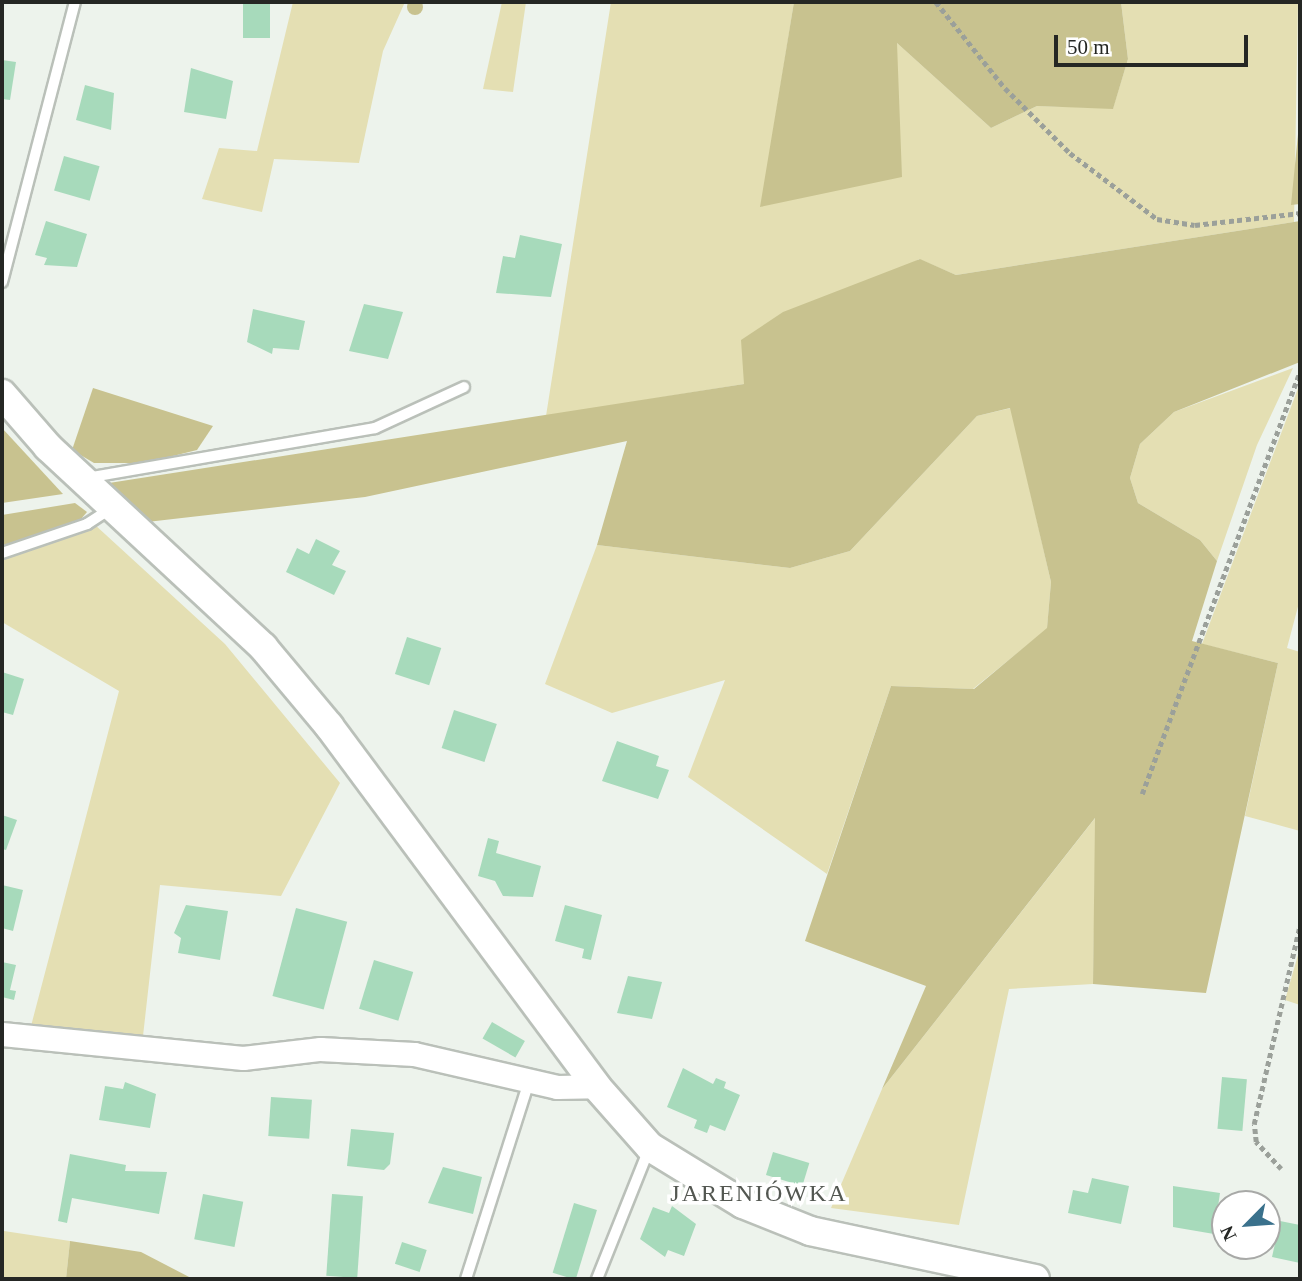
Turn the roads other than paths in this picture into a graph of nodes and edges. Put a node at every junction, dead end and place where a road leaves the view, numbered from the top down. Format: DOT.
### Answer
graph roads {
  1 [pos="75,2"];
  2 [pos="2,282"];
  3 [pos="464,387"];
  4 [pos="2,394"];
  5 [pos="83,478"];
  6 [pos="114,507"];
  7 [pos="2,553"];
  8 [pos="2,1034"];
  9 [pos="529,1081"];
  10 [pos="596,1086"];
  11 [pos="650,1147"];
  12 [pos="467,1279"];
  13 [pos="597,1279"];
  14 [pos="1035,1279"];
  1 -- 2 [label="lane"];
  3 -- 5 [label="lane"];
  4 -- 5 [label="street"];
  5 -- 6 [label="street"];
  6 -- 7 [label="lane"];
  6 -- 10 [label="street"];
  8 -- 9 [label="street"];
  9 -- 10 [label="street"];
  9 -- 12 [label="lane"];
  10 -- 11 [label="street"];
  11 -- 13 [label="lane"];
  11 -- 14 [label="street"];
}
